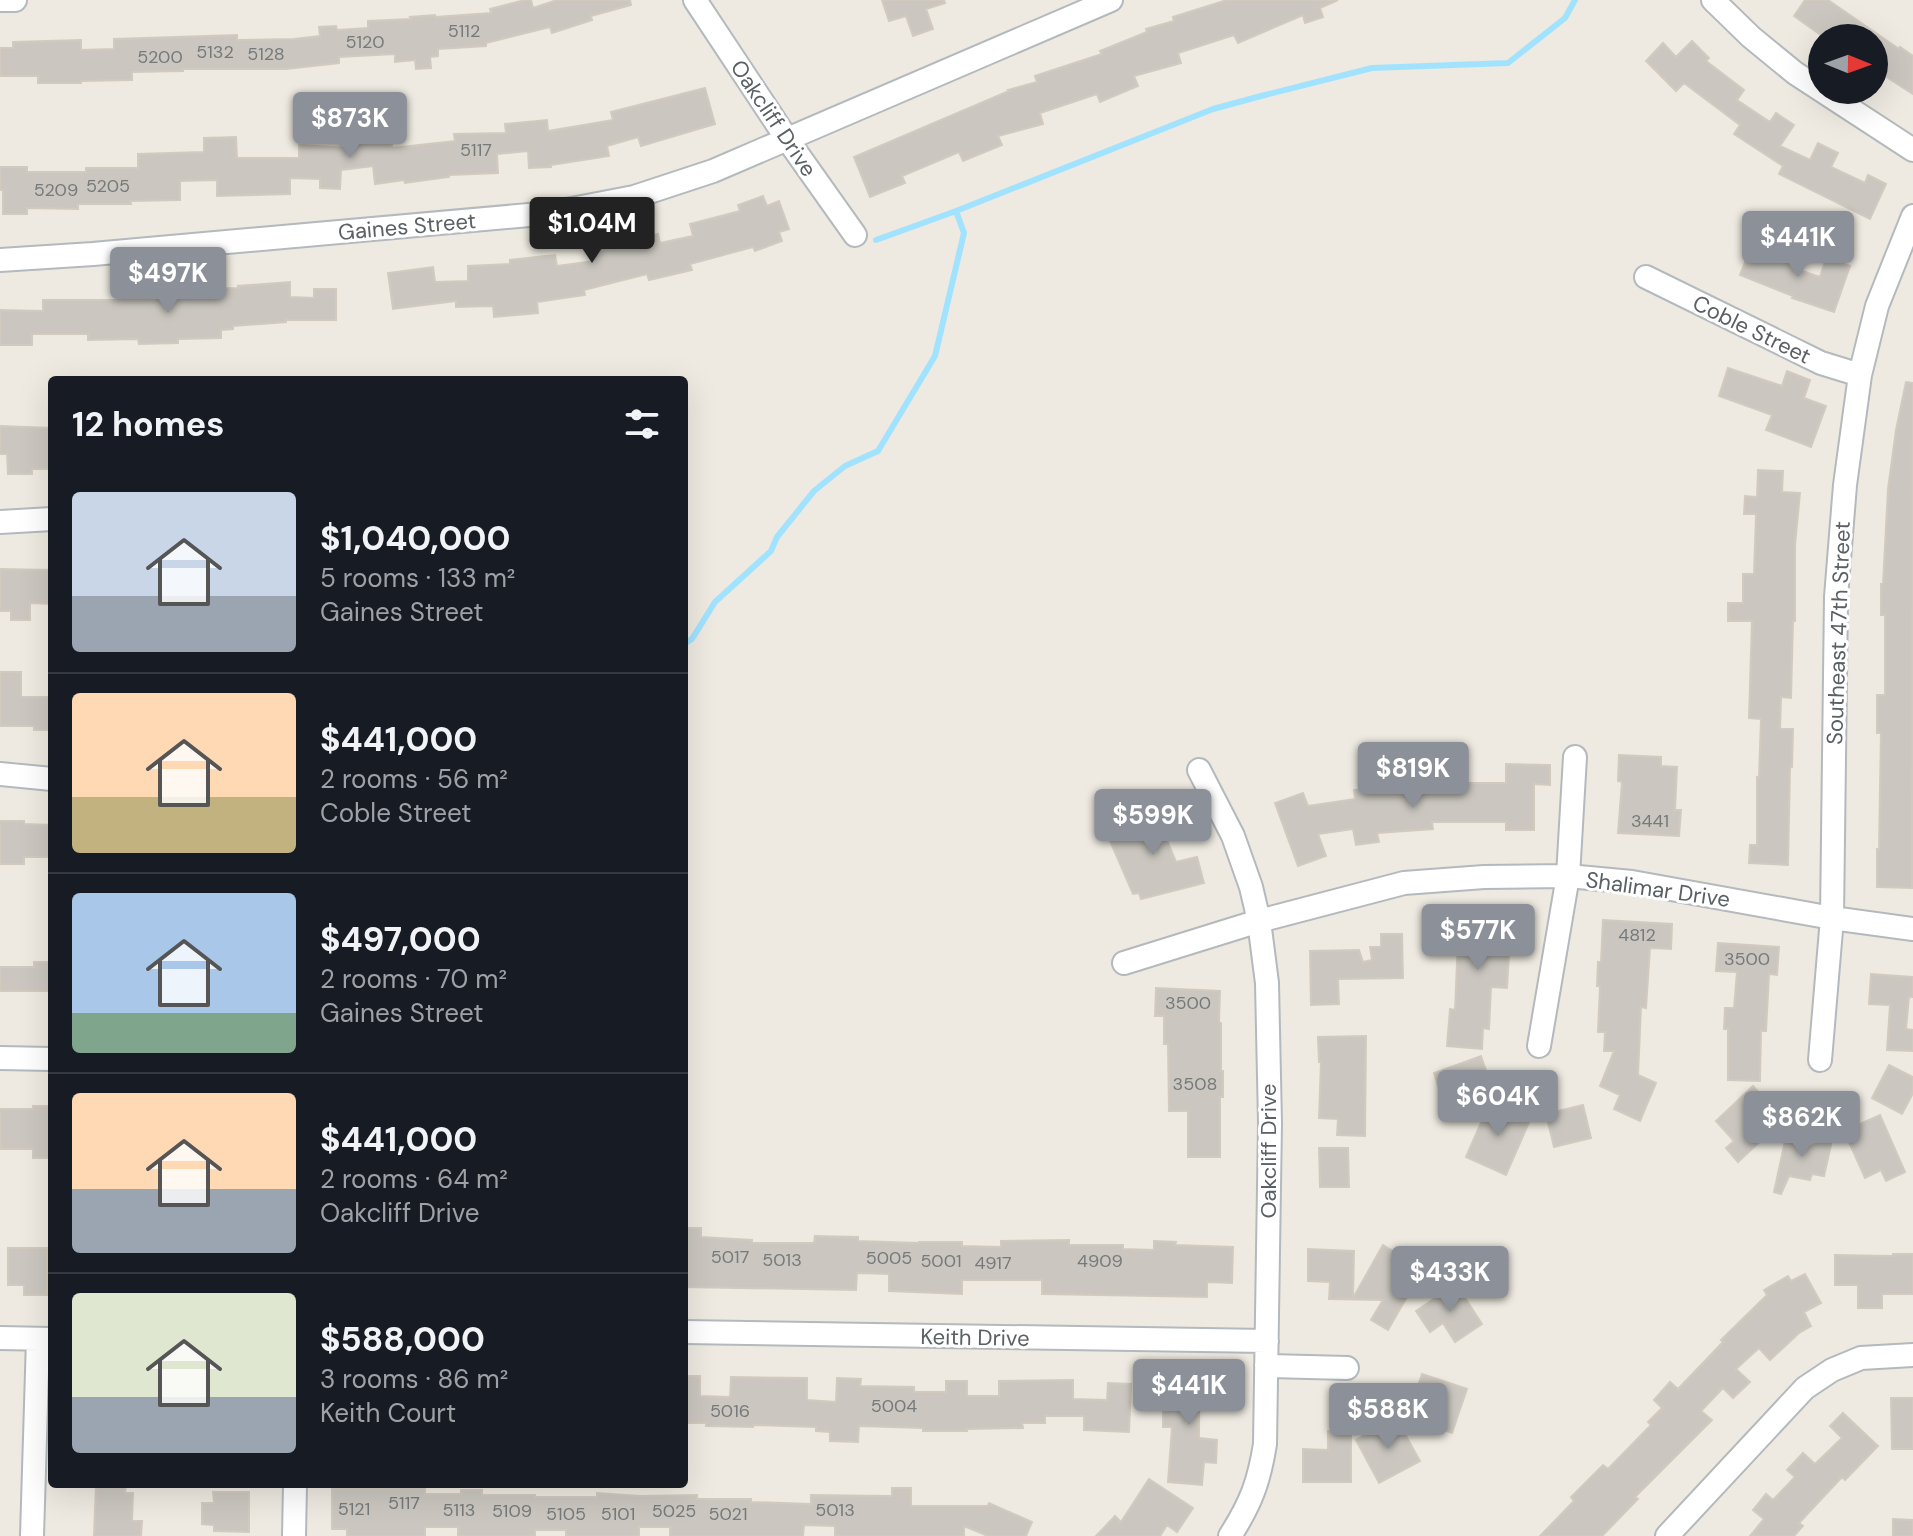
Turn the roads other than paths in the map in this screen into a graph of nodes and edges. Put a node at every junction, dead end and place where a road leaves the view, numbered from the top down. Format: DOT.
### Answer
graph roads {
  1 [pos="0,0"];
  2 [pos="15,0"];
  3 [pos="695,0"];
  4 [pos="1111,0"];
  5 [pos="1713,0"];
  6 [pos="787,139"];
  7 [pos="1913,150"];
  8 [pos="1913,216"];
  9 [pos="855,235"];
  10 [pos="0,260"];
  11 [pos="1646,277"];
  12 [pos="1860,375"];
  13 [pos="48,519"];
  14 [pos="0,522"];
  15 [pos="1575,757"];
  16 [pos="1199,770"];
  17 [pos="0,774"];
  18 [pos="48,779"];
  19 [pos="1568,876"];
  20 [pos="1832,918"];
  21 [pos="1259,921"];
  22 [pos="1913,929"];
  23 [pos="1124,963"];
  24 [pos="1539,1046"];
  25 [pos="0,1058"];
  26 [pos="48,1059"];
  27 [pos="1820,1060"];
  28 [pos="688,1332"];
  29 [pos="0,1338"];
  30 [pos="45,1339"];
  31 [pos="1267,1341"];
  32 [pos="1913,1355"];
  33 [pos="1266,1366"];
  34 [pos="1347,1368"];
  35 [pos="295,1488"];
  36 [pos="1673,1534"];
  37 [pos="32,1536"];
  38 [pos="294,1536"];
  39 [pos="1230,1536"];
  1 -- 2 [label="street"];
  3 -- 6 [label="street, Oakcliff Drive"];
  4 -- 6 [label="street, Gaines Street"];
  5 -- 7 [label="street"];
  6 -- 9 [label="street, Oakcliff Drive"];
  6 -- 10 [label="street, Gaines Street"];
  8 -- 12 [label="street, Southeast 47th Street"];
  11 -- 12 [label="street, Coble Street"];
  12 -- 20 [label="street, Southeast 47th Street"];
  13 -- 14 [label="street"];
  15 -- 19 [label="street"];
  16 -- 21 [label="street, Oakcliff Drive"];
  17 -- 18 [label="street"];
  19 -- 20 [label="street, Shalimar Drive"];
  19 -- 21 [label="street, Shalimar Drive"];
  19 -- 24 [label="street"];
  20 -- 22 [label="street, Shalimar Drive"];
  20 -- 27 [label="street, Southeast 47th Street"];
  21 -- 23 [label="street, Shalimar Drive"];
  21 -- 31 [label="street, Oakcliff Drive"];
  25 -- 26 [label="street"];
  28 -- 31 [label="street, Keith Drive"];
  29 -- 30 [label="street"];
  30 -- 37 [label="street"];
  31 -- 33 [label="street, Oakcliff Drive"];
  32 -- 36 [label="street"];
  33 -- 34 [label="street"];
  33 -- 39 [label="street, Oakcliff Drive"];
  35 -- 38 [label="street"];
}
